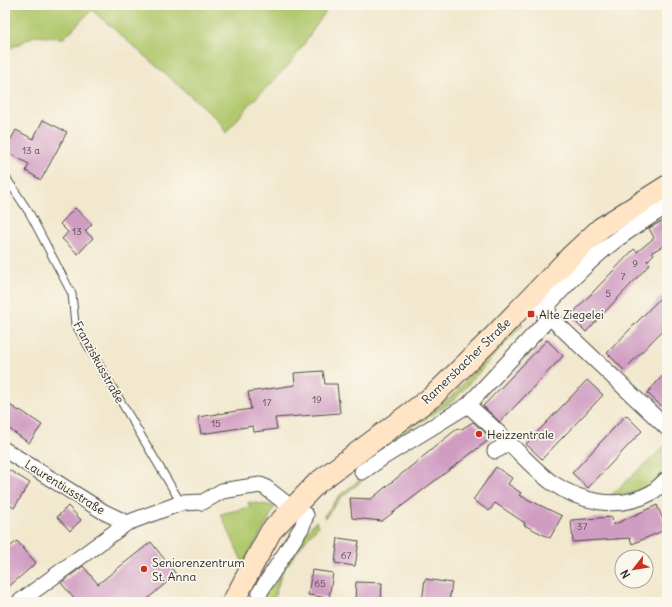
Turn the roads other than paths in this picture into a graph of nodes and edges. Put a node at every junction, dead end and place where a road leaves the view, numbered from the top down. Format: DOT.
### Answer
graph roads {
  1 [pos="5,176"];
  2 [pos="667,186"];
  3 [pos="667,206"];
  4 [pos="530,299"];
  5 [pos="550,317"];
  6 [pos="468,405"];
  7 [pos="667,428"];
  8 [pos="506,440"];
  9 [pos="5,450"];
  10 [pos="495,451"];
  11 [pos="362,472"];
  12 [pos="667,479"];
  13 [pos="181,503"];
  14 [pos="299,511"];
  15 [pos="127,523"];
  16 [pos="19,602"];
  17 [pos="233,602"];
  18 [pos="259,602"];
  1 -- 13 [label="lane, Franziskusstraße"];
  2 -- 4 [label="main road, Ramersbacher Straße"];
  3 -- 5 [label="street"];
  4 -- 5 [label="street"];
  4 -- 14 [label="main road, Ramersbacher Straße"];
  5 -- 6 [label="street"];
  5 -- 7 [label="street"];
  6 -- 8 [label="street"];
  6 -- 11 [label="street"];
  8 -- 10 [label="street"];
  8 -- 12 [label="street"];
  9 -- 15 [label="street, Laurentiusstraße"];
  13 -- 14 [label="street"];
  13 -- 15 [label="street"];
  14 -- 17 [label="main road, Ramersbacher Straße"];
  14 -- 18 [label="street"];
  15 -- 16 [label="street"];
}
